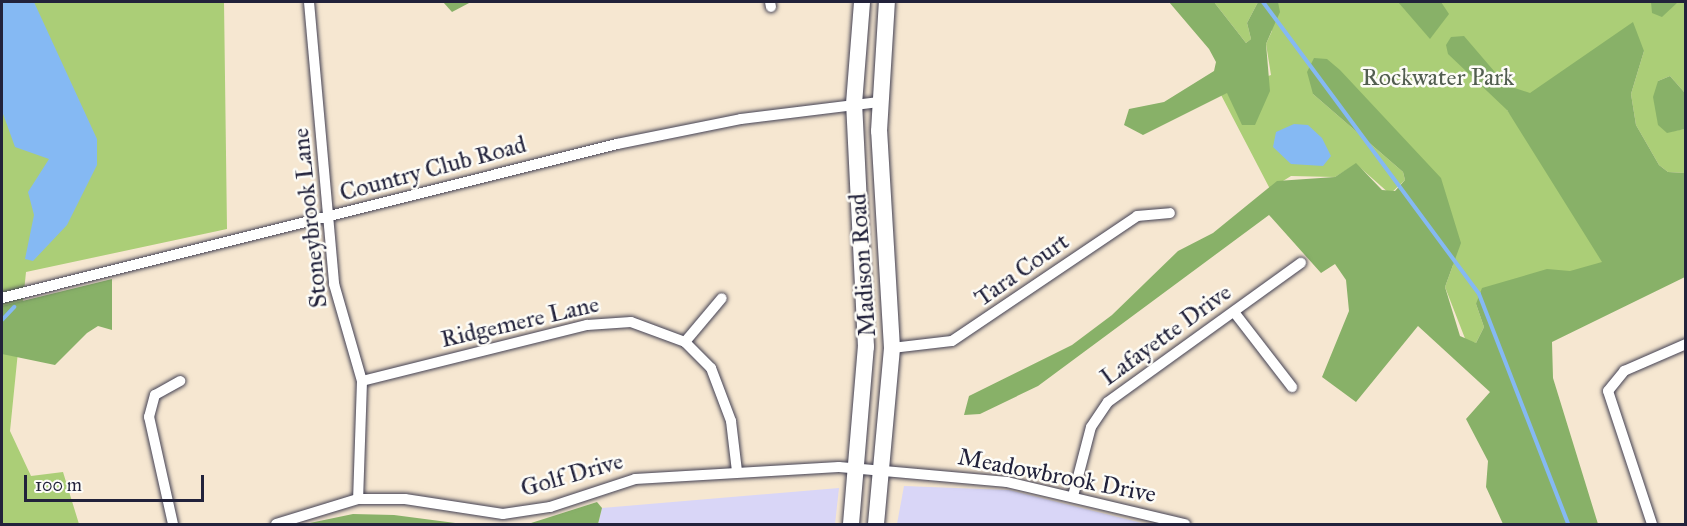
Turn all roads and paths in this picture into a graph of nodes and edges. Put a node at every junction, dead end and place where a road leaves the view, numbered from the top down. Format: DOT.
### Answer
graph roads {
  1 [pos="309,2"];
  2 [pos="862,2"];
  3 [pos="887,2"];
  4 [pos="879,102"];
  5 [pos="854,104"];
  6 [pos="1170,213"];
  7 [pos="329,218"];
  8 [pos="1301,263"];
  9 [pos="2,298"];
  10 [pos="722,298"];
  11 [pos="1234,312"];
  12 [pos="685,342"];
  13 [pos="1686,344"];
  14 [pos="892,348"];
  15 [pos="180,381"];
  16 [pos="362,381"];
  17 [pos="1292,387"];
  18 [pos="859,468"];
  19 [pos="884,468"];
  20 [pos="737,471"];
  21 [pos="1073,496"];
  22 [pos="358,499"];
  23 [pos="173,525"];
  24 [pos="276,525"];
  25 [pos="851,525"];
  26 [pos="876,525"];
  27 [pos="1185,525"];
  28 [pos="1652,525"];
  1 -- 7 [label="street, Stoneybrook Lane"];
  2 -- 5 [label="main road, Madison Road"];
  3 -- 4 [label="main road, Madison Road"];
  4 -- 5 [label="street, Country Club Road"];
  4 -- 14 [label="main road, Madison Road"];
  5 -- 7 [label="street, Country Club Road"];
  5 -- 18 [label="main road, Madison Road"];
  6 -- 14 [label="street, Tara Court"];
  7 -- 9 [label="street, Country Club Road"];
  7 -- 16 [label="street, Stoneybrook Lane"];
  8 -- 11 [label="street, Lafayette Drive"];
  10 -- 12 [label="street"];
  11 -- 17 [label="street"];
  11 -- 21 [label="street, Lafayette Drive"];
  12 -- 16 [label="street, Ridgemere Lane"];
  12 -- 20 [label="street, Ridgemere Lane"];
  13 -- 28 [label="street"];
  14 -- 19 [label="main road, Madison Road"];
  15 -- 23 [label="street"];
  16 -- 22 [label="street, Stoneybrook Lane"];
  18 -- 19 [label="street, Golf Drive"];
  18 -- 20 [label="street, Golf Drive"];
  18 -- 25 [label="main road, Madison Road"];
  19 -- 21 [label="street, Meadowbrook Drive"];
  19 -- 26 [label="main road, Madison Road"];
  20 -- 22 [label="street, Golf Drive"];
  21 -- 27 [label="street, Meadowbrook Drive"];
  22 -- 24 [label="street, Golf Drive"];
}
